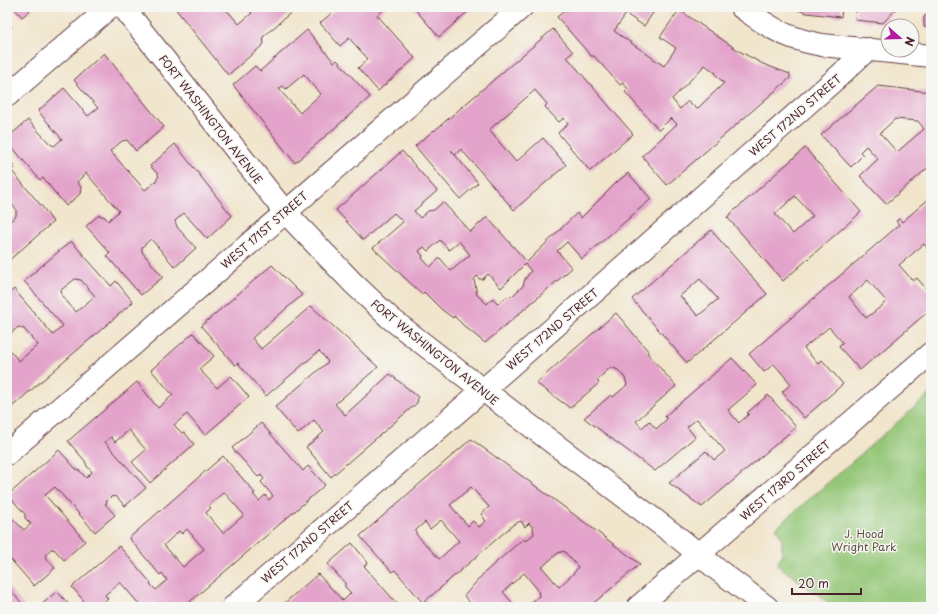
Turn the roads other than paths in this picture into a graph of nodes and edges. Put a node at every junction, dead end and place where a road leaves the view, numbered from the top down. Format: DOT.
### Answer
graph roads {
  1 [pos="110,7"];
  2 [pos="124,7"];
  3 [pos="522,7"];
  4 [pos="741,7"];
  5 [pos="868,49"];
  6 [pos="931,56"];
  7 [pos="7,96"];
  8 [pos="285,212"];
  9 [pos="931,353"];
  10 [pos="482,390"];
  11 [pos="7,454"];
  12 [pos="699,554"];
  13 [pos="233,607"];
  14 [pos="638,607"];
  15 [pos="767,607"];
  1 -- 7 [label="street"];
  2 -- 8 [label="street, FORT WASHINGTON AVENUE"];
  3 -- 8 [label="street, WEST 171ST STREET"];
  4 -- 5 [label="street"];
  5 -- 6 [label="street"];
  5 -- 10 [label="street, WEST 172ND STREET"];
  8 -- 10 [label="street, FORT WASHINGTON AVENUE"];
  8 -- 11 [label="street, WEST 171ST STREET"];
  9 -- 12 [label="street, WEST 173RD STREET"];
  10 -- 12 [label="street, FORT WASHINGTON AVENUE"];
  10 -- 13 [label="street, WEST 172ND STREET"];
  12 -- 14 [label="street, WEST 173RD STREET"];
  12 -- 15 [label="street, FORT WASHINGTON AVENUE"];
}
